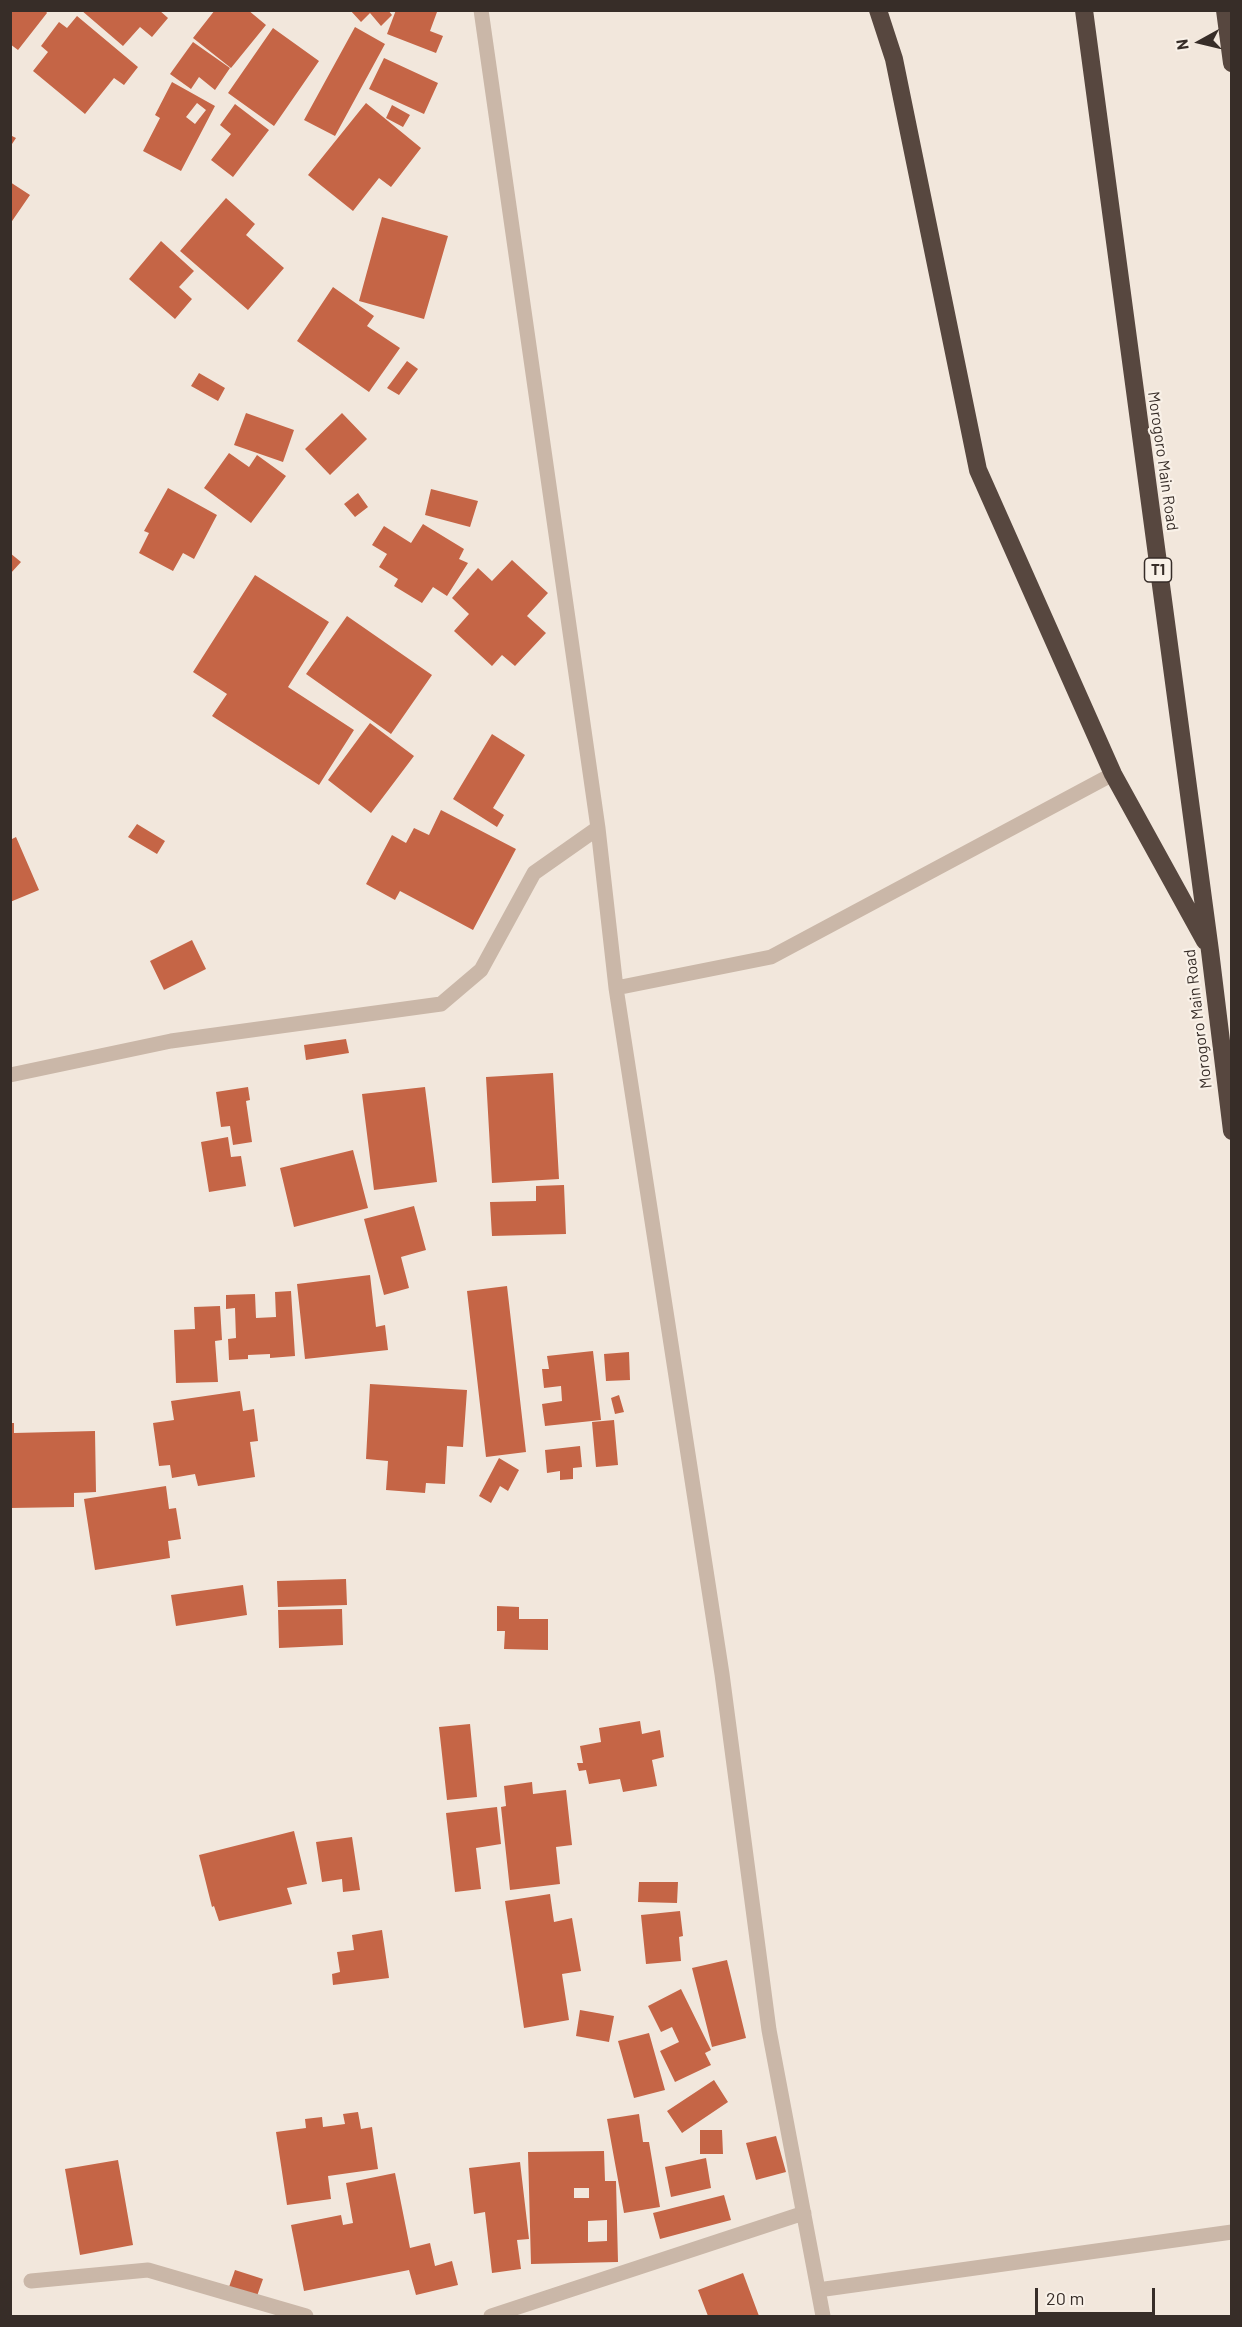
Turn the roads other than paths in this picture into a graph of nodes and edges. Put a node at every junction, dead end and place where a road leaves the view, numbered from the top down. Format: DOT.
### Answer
graph roads {
  1 [pos="481,10"];
  2 [pos="878,10"];
  3 [pos="1084,10"];
  4 [pos="1225,10"];
  5 [pos="1232,63"];
  6 [pos="1113,774"];
  7 [pos="598,828"];
  8 [pos="1210,951"];
  9 [pos="616,988"];
  10 [pos="10,1075"];
  11 [pos="1232,1131"];
  12 [pos="804,2213"];
  13 [pos="1232,2232"];
  14 [pos="31,2281"];
  15 [pos="818,2290"];
  16 [pos="306,2316"];
  17 [pos="491,2316"];
  18 [pos="823,2316"];
  1 -- 7 [label="street"];
  2 -- 6 [label="highway"];
  3 -- 8 [label="highway, Morogoro Main Road / T1"];
  4 -- 5 [label="highway"];
  6 -- 8 [label="highway"];
  6 -- 9 [label="street"];
  7 -- 9 [label="street"];
  7 -- 10 [label="street"];
  8 -- 11 [label="highway, Morogoro Main Road / T1"];
  9 -- 12 [label="street"];
  12 -- 15 [label="street"];
  12 -- 17 [label="street"];
  13 -- 15 [label="street"];
  14 -- 16 [label="street"];
  15 -- 18 [label="street"];
}
